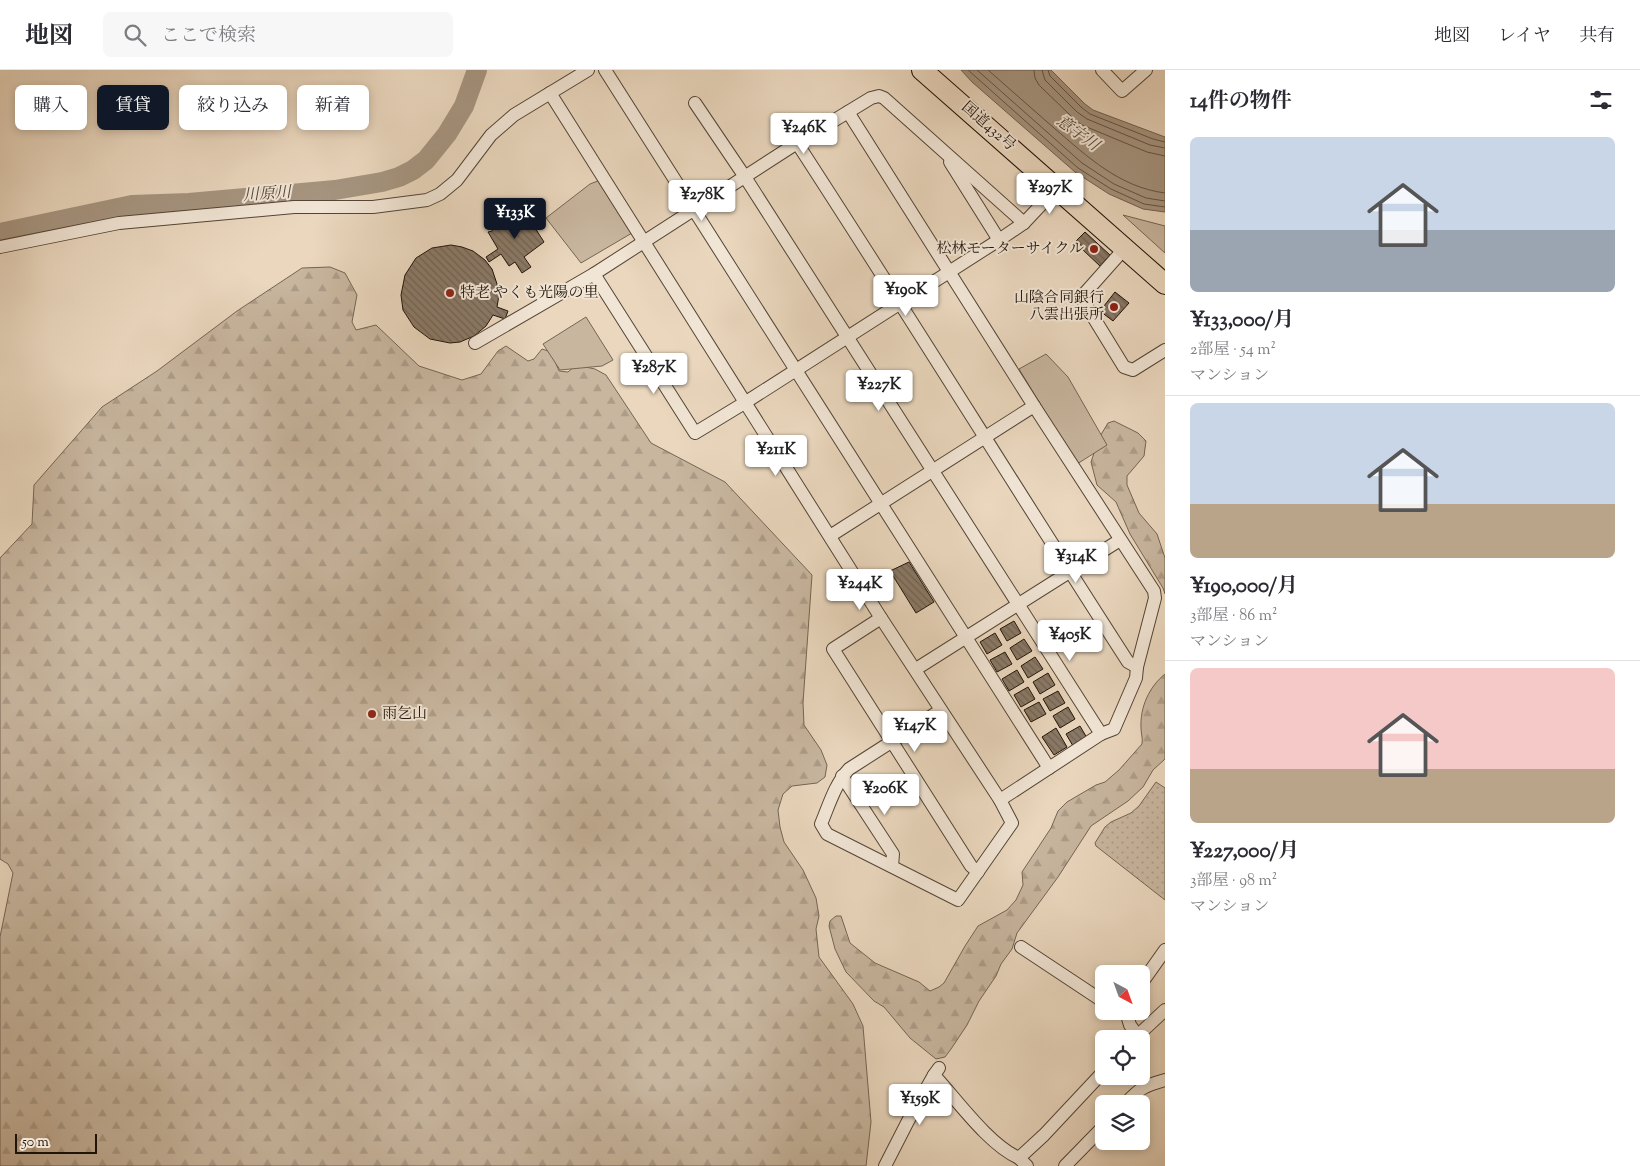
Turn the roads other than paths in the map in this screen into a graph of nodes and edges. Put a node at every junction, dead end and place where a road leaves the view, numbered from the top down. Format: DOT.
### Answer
graph roads {
  1 [pos="588,70"];
  2 [pos="605,70"];
  3 [pos="922,70"];
  4 [pos="1102,70"];
  5 [pos="1146,70"];
  6 [pos="550,93"];
  7 [pos="695,103"];
  8 [pos="848,112"];
  9 [pos="797,143"];
  10 [pos="942,150"];
  11 [pos="745,177"];
  12 [pos="1057,188"];
  13 [pos="694,211"];
  14 [pos="1024,223"];
  15 [pos="999,240"];
  16 [pos="644,242"];
  17 [pos="0,247"];
  18 [pos="1124,248"];
  19 [pos="950,273"];
  20 [pos="594,274"];
  21 [pos="1165,284"];
  22 [pos="901,303"];
  23 [pos="847,337"];
  24 [pos="475,343"];
  25 [pos="1165,350"];
  26 [pos="796,370"];
  27 [pos="746,402"];
  28 [pos="1034,406"];
  29 [pos="985,438"];
  30 [pos="933,471"];
  31 [pos="881,504"];
  32 [pos="830,536"];
  33 [pos="1120,540"];
  34 [pos="1070,572"];
  35 [pos="1017,605"];
  36 [pos="881,618"];
  37 [pos="966,638"];
  38 [pos="1137,667"];
  39 [pos="916,670"];
  40 [pos="941,710"];
  41 [pos="1101,734"];
  42 [pos="891,741"];
  43 [pos="1049,768"];
  44 [pos="842,776"];
  45 [pos="1000,800"];
  46 [pos="892,866"];
  47 [pos="978,872"];
  48 [pos="1021,947"];
  49 [pos="1165,950"];
  50 [pos="1150,971"];
  51 [pos="1095,996"];
  52 [pos="1165,1010"];
  53 [pos="1144,1030"];
  54 [pos="1165,1080"];
  55 [pos="1095,1081"];
  56 [pos="1134,1095"];
  57 [pos="1095,1135"];
  58 [pos="1023,1162"];
  59 [pos="884,1166"];
  60 [pos="1065,1166"];
  1 -- 6 [label="street"];
  2 -- 13 [label="street"];
  3 -- 12 [label="highway, 国道432号"];
  4 -- 5 [label="street"];
  6 -- 16 [label="street"];
  6 -- 17 [label="street"];
  7 -- 11 [label="street"];
  8 -- 9 [label="street"];
  8 -- 10 [label="street"];
  8 -- 19 [label="street"];
  9 -- 11 [label="street"];
  9 -- 22 [label="street"];
  10 -- 14 [label="street"];
  10 -- 15 [label="street"];
  11 -- 13 [label="street"];
  11 -- 23 [label="street"];
  12 -- 14 [label="street"];
  12 -- 18 [label="highway, 国道432号"];
  13 -- 16 [label="street"];
  13 -- 26 [label="street"];
  14 -- 15 [label="street"];
  15 -- 19 [label="street"];
  16 -- 20 [label="street"];
  16 -- 27 [label="street"];
  18 -- 21 [label="highway, 国道432号"];
  18 -- 25 [label="street"];
  19 -- 22 [label="street"];
  19 -- 28 [label="street"];
  20 -- 24 [label="street"];
  20 -- 27 [label="street"];
  22 -- 23 [label="street"];
  22 -- 29 [label="street"];
  23 -- 26 [label="street"];
  23 -- 30 [label="street"];
  26 -- 27 [label="street"];
  26 -- 31 [label="street"];
  27 -- 32 [label="street"];
  28 -- 29 [label="street"];
  28 -- 33 [label="street"];
  29 -- 30 [label="street"];
  29 -- 34 [label="street"];
  30 -- 31 [label="street"];
  30 -- 35 [label="street"];
  31 -- 32 [label="street"];
  31 -- 37 [label="street"];
  32 -- 36 [label="street"];
  33 -- 34 [label="street"];
  33 -- 38 [label="street"];
  34 -- 35 [label="street"];
  34 -- 38 [label="street"];
  35 -- 37 [label="street"];
  35 -- 41 [label="street"];
  36 -- 39 [label="street"];
  36 -- 42 [label="street"];
  37 -- 39 [label="street"];
  37 -- 43 [label="street"];
  38 -- 41 [label="street"];
  39 -- 40 [label="street"];
  40 -- 42 [label="street"];
  40 -- 45 [label="street"];
  41 -- 43 [label="street"];
  42 -- 44 [label="street"];
  42 -- 47 [label="street"];
  43 -- 45 [label="street"];
  44 -- 46 [label="street"];
  44 -- 46 [label="street"];
  45 -- 47 [label="street"];
  46 -- 47 [label="street"];
  48 -- 51 [label="street"];
  49 -- 50 [label="street"];
  52 -- 53 [label="street"];
  54 -- 56 [label="street"];
  55 -- 58 [label="street"];
  57 -- 60 [label="street"];
  58 -- 59 [label="street"];
}
